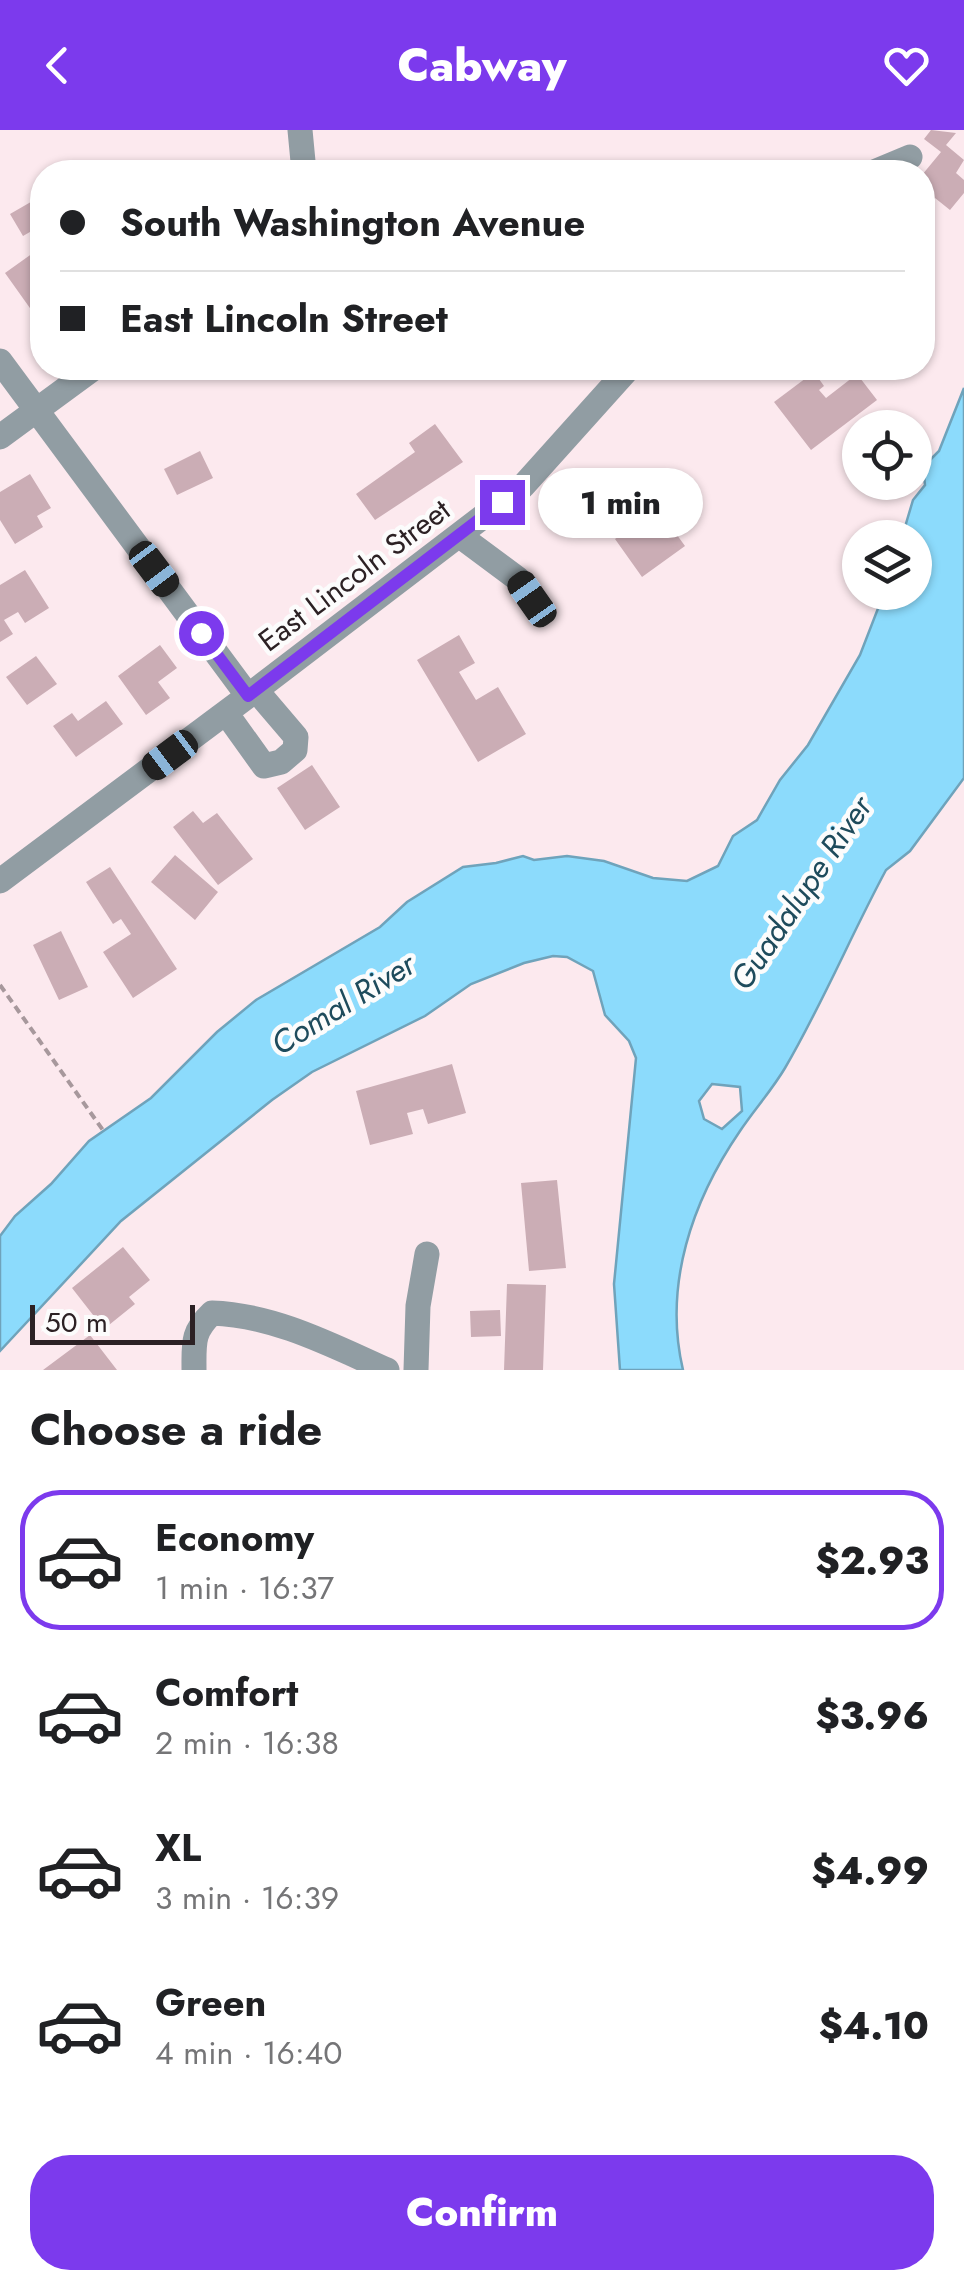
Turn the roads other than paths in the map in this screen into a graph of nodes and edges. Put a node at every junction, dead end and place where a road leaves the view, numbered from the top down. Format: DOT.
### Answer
graph roads {
  1 [pos="300,130"];
  2 [pos="910,157"];
  3 [pos="303,160"];
  4 [pos="903,160"];
  5 [pos="0,361"];
  6 [pos="78,380"];
  7 [pos="618,380"];
  8 [pos="37,410"];
  9 [pos="0,437"];
  10 [pos="460,536"];
  11 [pos="532,599"];
  12 [pos="252,694"];
  13 [pos="226,713"];
  14 [pos="0,880"];
  15 [pos="426,1254"];
  16 [pos="194,1370"];
  17 [pos="387,1370"];
  18 [pos="416,1370"];
  1 -- 3 [label="street"];
  2 -- 4 [label="street"];
  5 -- 8 [label="street"];
  6 -- 8 [label="street"];
  7 -- 10 [label="street, East Lincoln Street"];
  8 -- 9 [label="street"];
  8 -- 12 [label="street"];
  10 -- 11 [label="street"];
  10 -- 12 [label="street, East Lincoln Street"];
  12 -- 13 [label="street, East Lincoln Street"];
  12 -- 13 [label="street"];
  13 -- 14 [label="street, East Lincoln Street"];
  15 -- 18 [label="street"];
  16 -- 17 [label="street"];
}
